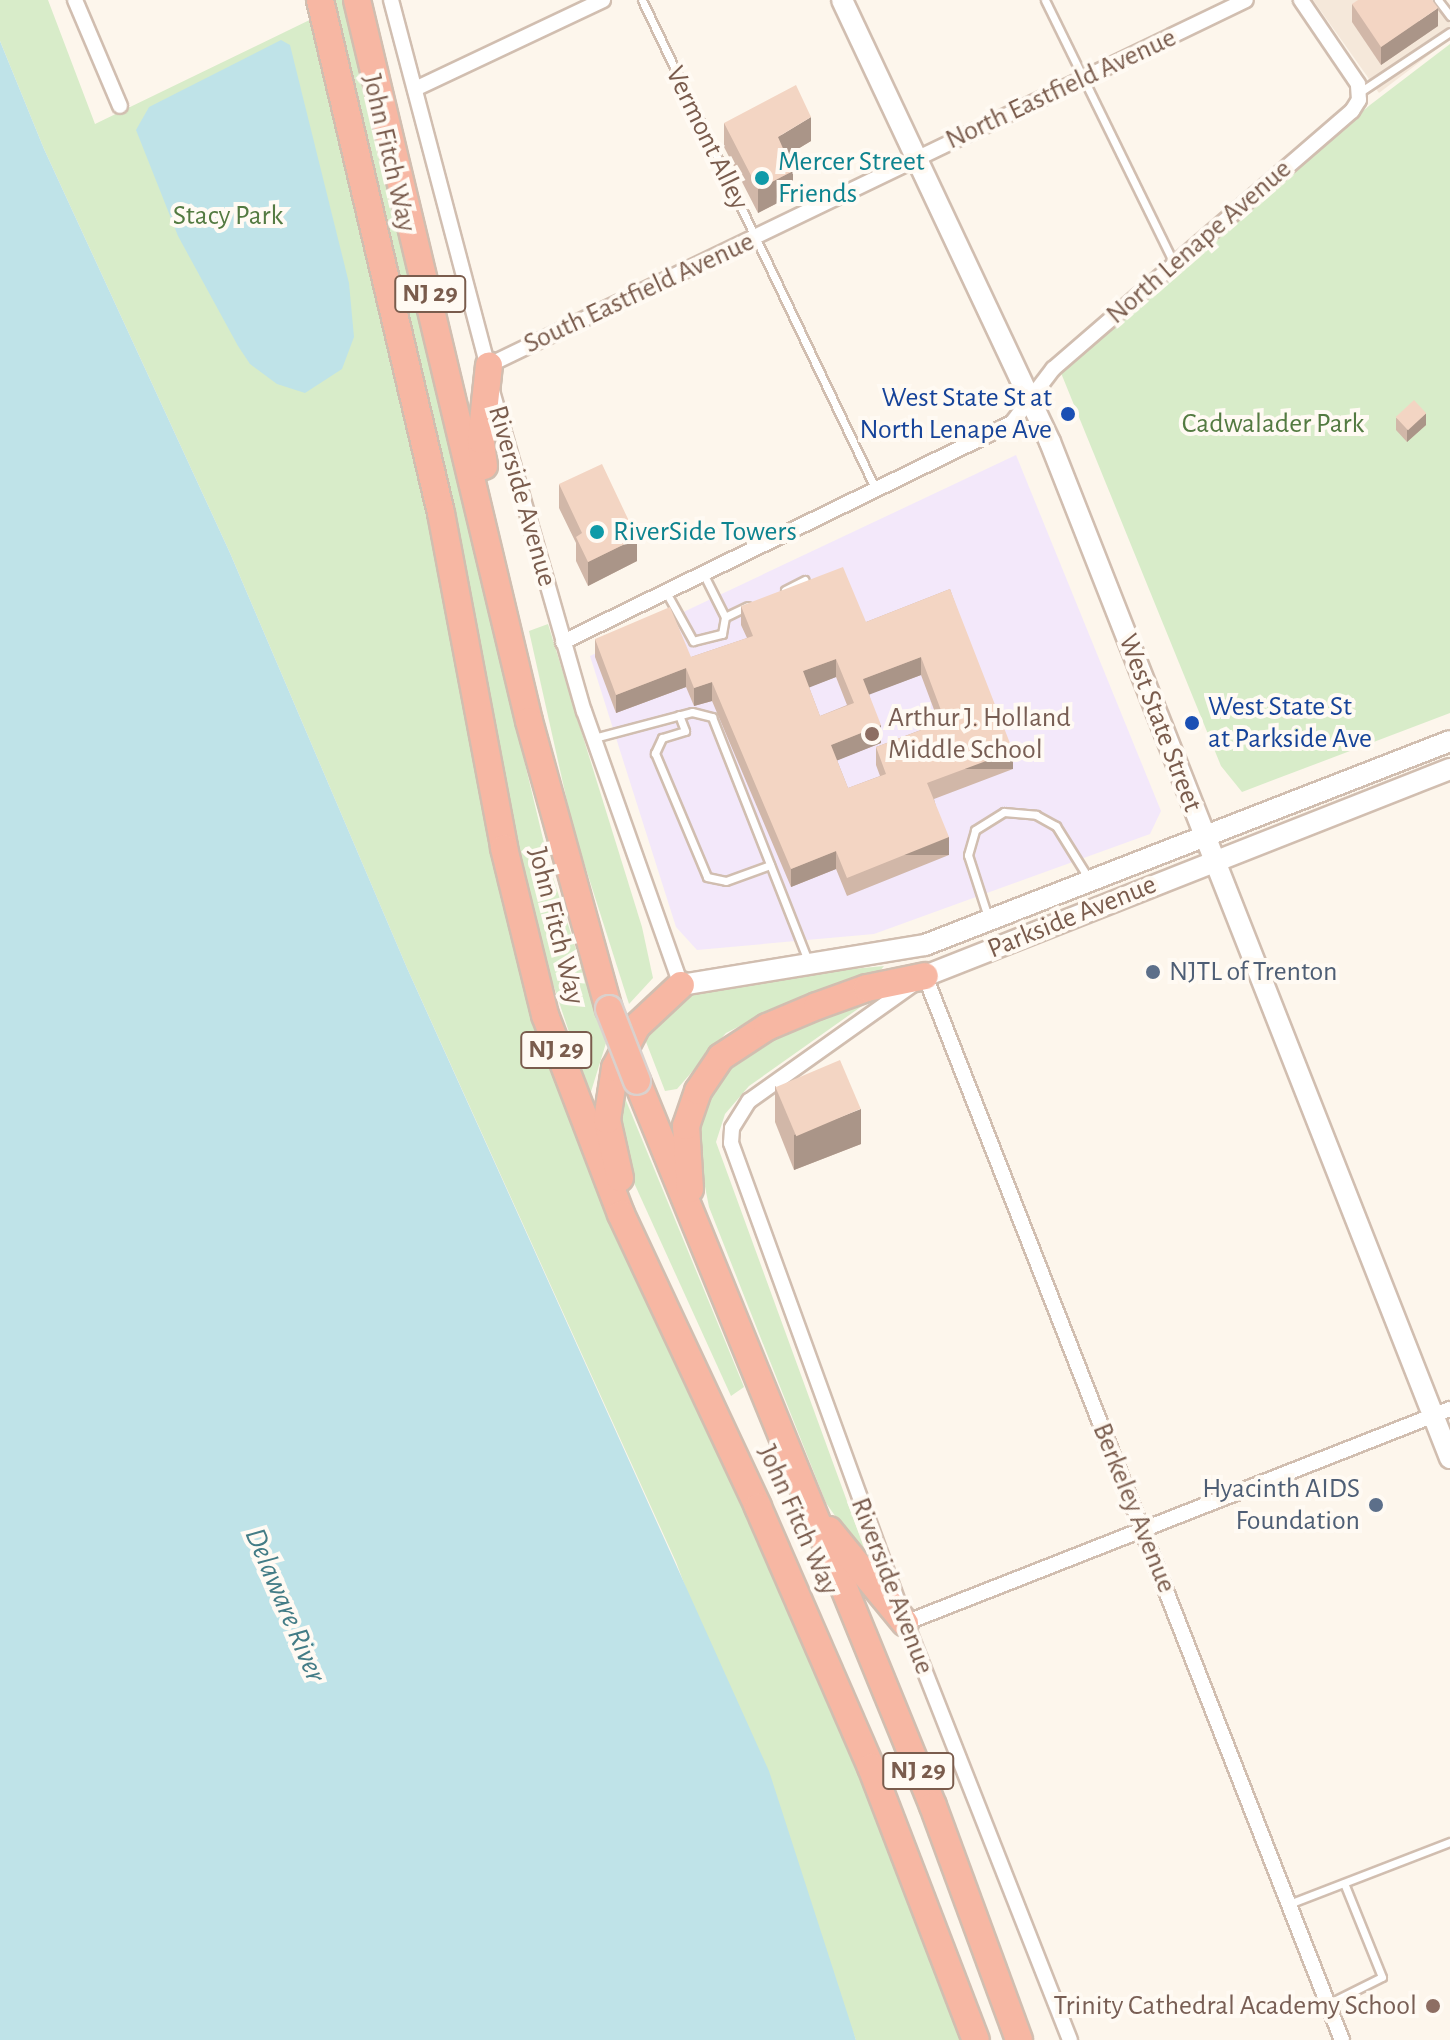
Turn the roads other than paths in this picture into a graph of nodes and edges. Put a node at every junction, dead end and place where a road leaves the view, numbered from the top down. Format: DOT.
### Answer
graph roads {
  1 [pos="75,0"];
  2 [pos="320,0"];
  3 [pos="357,0"];
  4 [pos="391,0"];
  5 [pos="603,0"];
  6 [pos="642,0"];
  7 [pos="842,0"];
  8 [pos="1045,0"];
  9 [pos="1246,0"];
  10 [pos="1301,0"];
  11 [pos="1438,0"];
  12 [pos="1450,16"];
  13 [pos="1450,32"];
  14 [pos="1083,80"];
  15 [pos="1359,88"];
  16 [pos="415,89"];
  17 [pos="120,106"];
  18 [pos="918,157"];
  19 [pos="755,238"];
  20 [pos="1174,263"];
  21 [pos="489,365"];
  22 [pos="1032,400"];
  23 [pos="877,492"];
  24 [pos="704,575"];
  25 [pos="805,580"];
  26 [pos="499,589"];
  27 [pos="778,593"];
  28 [pos="667,594"];
  29 [pos="765,599"];
  30 [pos="725,617"];
  31 [pos="563,642"];
  32 [pos="679,715"];
  33 [pos="594,738"];
  34 [pos="1450,741"];
  35 [pos="1450,769"];
  36 [pos="1203,836"];
  37 [pos="1213,862"];
  38 [pos="770,865"];
  39 [pos="1089,881"];
  40 [pos="990,921"];
  41 [pos="809,963"];
  42 [pos="925,976"];
  43 [pos="681,985"];
  44 [pos="732,1128"];
  45 [pos="695,1224"];
  46 [pos="682,1344"];
  47 [pos="1442,1412"];
  48 [pos="1450,1458"];
  49 [pos="809,1505"];
  50 [pos="1142,1528"];
  51 [pos="905,1623"];
  52 [pos="1450,1842"];
  53 [pos="1344,1883"];
  54 [pos="1289,1904"];
  55 [pos="1328,2004"];
  56 [pos="976,2040"];
  57 [pos="1019,2040"];
  58 [pos="1070,2040"];
  59 [pos="1342,2040"];
  1 -- 17 [label="street"];
  2 -- 46 [label="highway, John Fitch Way / NJ 29"];
  3 -- 26 [label="highway, John Fitch Way / NJ 29"];
  4 -- 16 [label="street, Riverside Avenue"];
  5 -- 16 [label="street"];
  6 -- 19 [label="lane, Vermont Alley"];
  7 -- 18 [label="main road, West State Street"];
  8 -- 14 [label="lane"];
  9 -- 14 [label="street, North Eastfield Avenue"];
  10 -- 15 [label="street"];
  11 -- 12 [label="lane"];
  13 -- 15 [label="lane"];
  14 -- 18 [label="street, North Eastfield Avenue"];
  14 -- 20 [label="lane"];
  15 -- 20 [label="street, North Lenape Avenue"];
  16 -- 21 [label="street, Riverside Avenue"];
  18 -- 19 [label="street, South Eastfield Avenue"];
  18 -- 22 [label="main road, West State Street"];
  19 -- 21 [label="street, South Eastfield Avenue"];
  19 -- 23 [label="lane, Vermont Alley"];
  20 -- 22 [label="street, North Lenape Avenue"];
  21 -- 26 [label="highway"];
  21 -- 31 [label="street, Riverside Avenue"];
  22 -- 23 [label="street, North Lenape Avenue"];
  22 -- 36 [label="main road, West State Street"];
  23 -- 24 [label="street, North Lenape Avenue"];
  24 -- 28 [label="street, North Lenape Avenue"];
  24 -- 30 [label="lane"];
  25 -- 27 [label="lane"];
  26 -- 45 [label="highway, John Fitch Way / NJ 29, bridge"];
  28 -- 30 [label="lane"];
  28 -- 31 [label="street, North Lenape Avenue"];
  29 -- 30 [label="lane"];
  31 -- 33 [label="street, Riverside Avenue"];
  32 -- 33 [label="lane"];
  32 -- 38 [label="lane"];
  32 -- 38 [label="lane"];
  33 -- 43 [label="street, Riverside Avenue"];
  34 -- 36 [label="main road, Parkside Avenue"];
  35 -- 37 [label="main road, Parkside Avenue"];
  36 -- 37 [label="main road, West State Street"];
  36 -- 39 [label="main road, Parkside Avenue"];
  37 -- 42 [label="main road, Parkside Avenue"];
  37 -- 47 [label="main road, West State Street"];
  38 -- 41 [label="lane"];
  39 -- 40 [label="main road, Parkside Avenue"];
  39 -- 40 [label="lane"];
  40 -- 41 [label="main road, Parkside Avenue"];
  41 -- 43 [label="main road, Parkside Avenue"];
  42 -- 44 [label="street, Parkside Avenue"];
  42 -- 45 [label="highway"];
  42 -- 50 [label="street, Berkeley Avenue"];
  43 -- 46 [label="highway"];
  44 -- 51 [label="street, Riverside Avenue"];
  45 -- 49 [label="highway, John Fitch Way / NJ 29"];
  46 -- 56 [label="highway, John Fitch Way / NJ 29"];
  47 -- 48 [label="main road, West State Street"];
  47 -- 50 [label="street"];
  49 -- 51 [label="highway"];
  49 -- 57 [label="highway, John Fitch Way / NJ 29"];
  50 -- 51 [label="street"];
  50 -- 54 [label="street, Berkeley Avenue"];
  51 -- 58 [label="street, Riverside Avenue"];
  52 -- 53 [label="lane"];
  53 -- 54 [label="lane"];
  53 -- 55 [label="lane"];
  54 -- 55 [label="street, Berkeley Avenue"];
  55 -- 59 [label="street, Berkeley Avenue"];
}
